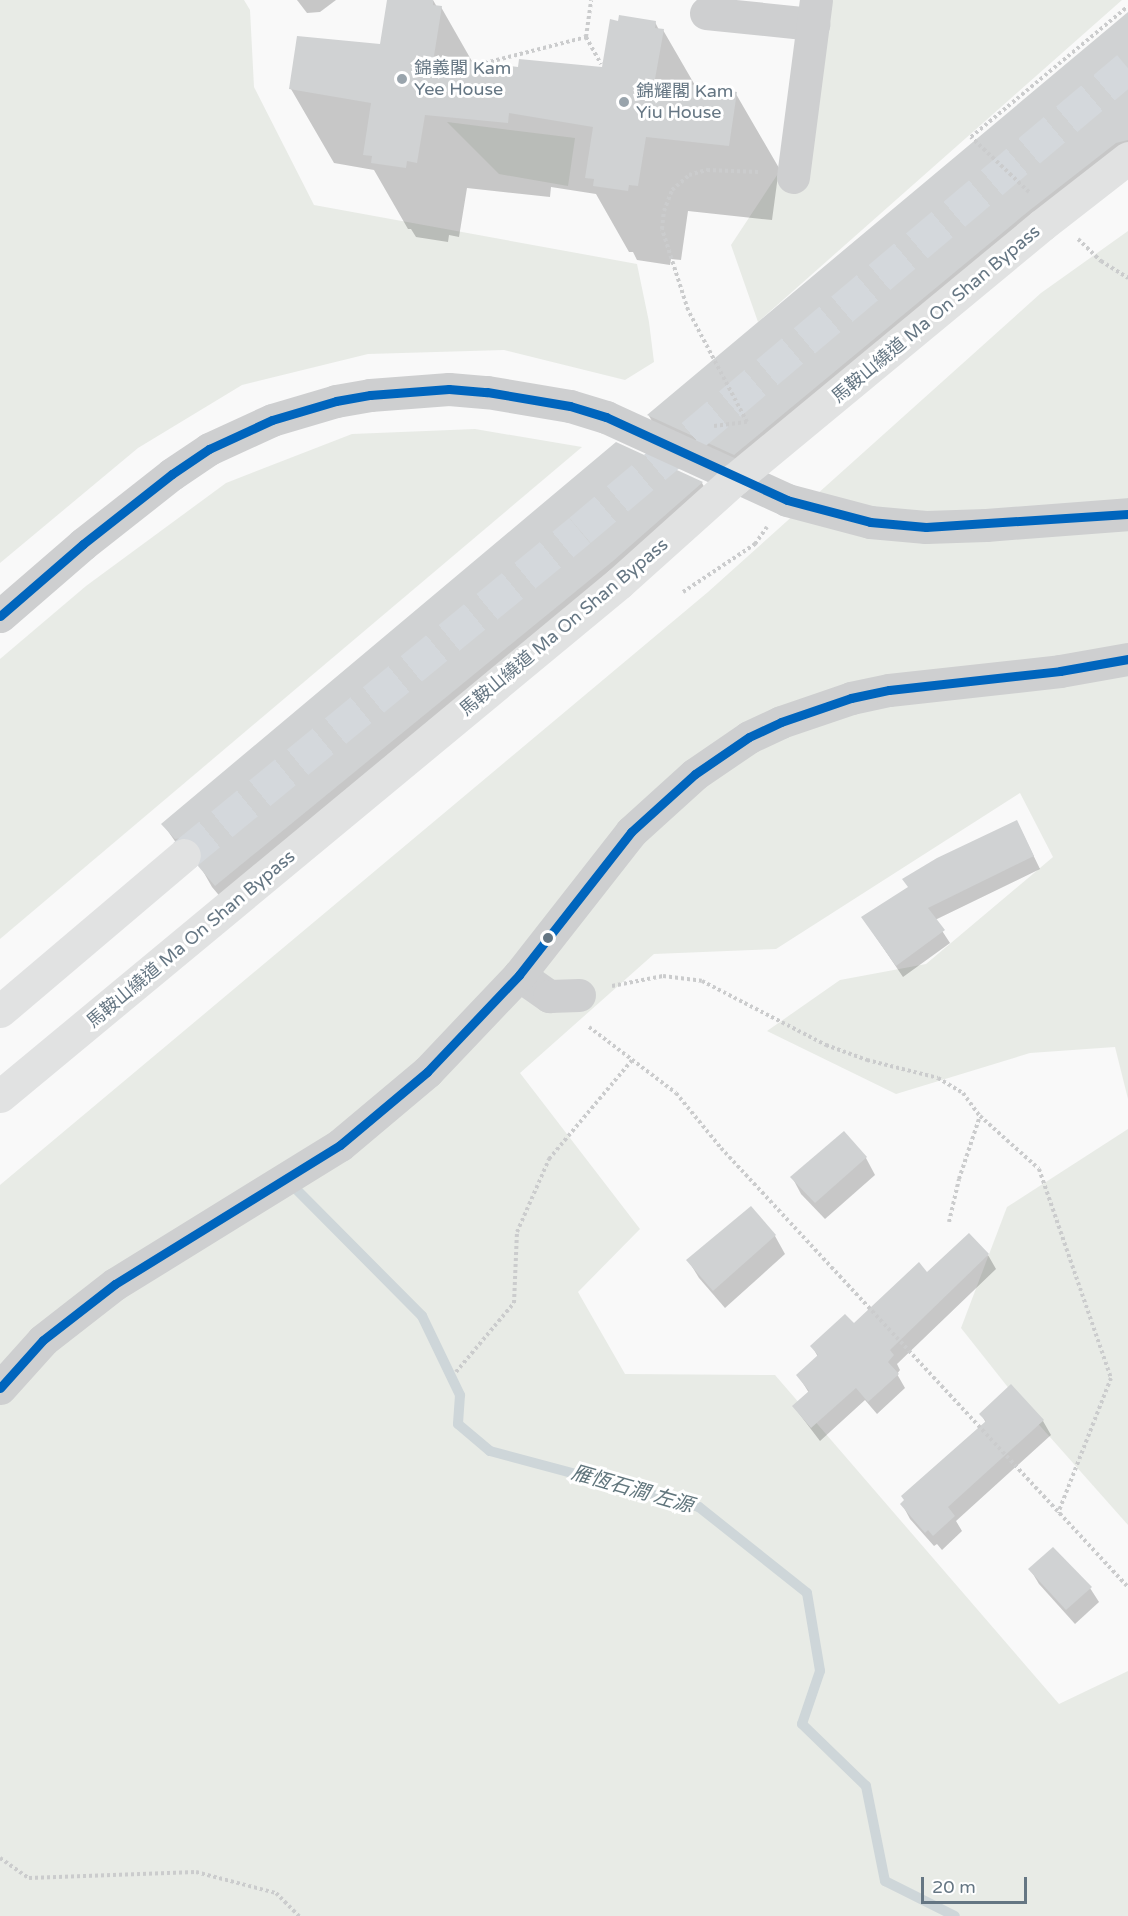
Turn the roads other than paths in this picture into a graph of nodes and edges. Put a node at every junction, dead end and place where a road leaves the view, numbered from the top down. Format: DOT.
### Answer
graph roads {
  1 [pos="814,12"];
  2 [pos="706,13"];
  3 [pos="1128,158"];
  4 [pos="793,177"];
  5 [pos="1128,514"];
  6 [pos="0,616"];
  7 [pos="1128,659"];
  8 [pos="184,855"];
  9 [pos="519,975"];
  10 [pos="564,996"];
  11 [pos="0,1011"];
  12 [pos="0,1096"];
  13 [pos="0,1388"];
  1 -- 2 [label="street"];
  1 -- 4 [label="street"];
  3 -- 12 [label="main road, 馬鞍山繞道 Ma On Shan Bypass"];
  5 -- 6 [label="street"];
  7 -- 9 [label="street"];
  8 -- 11 [label="main road"];
  9 -- 10 [label="street"];
  9 -- 13 [label="street"];
}
